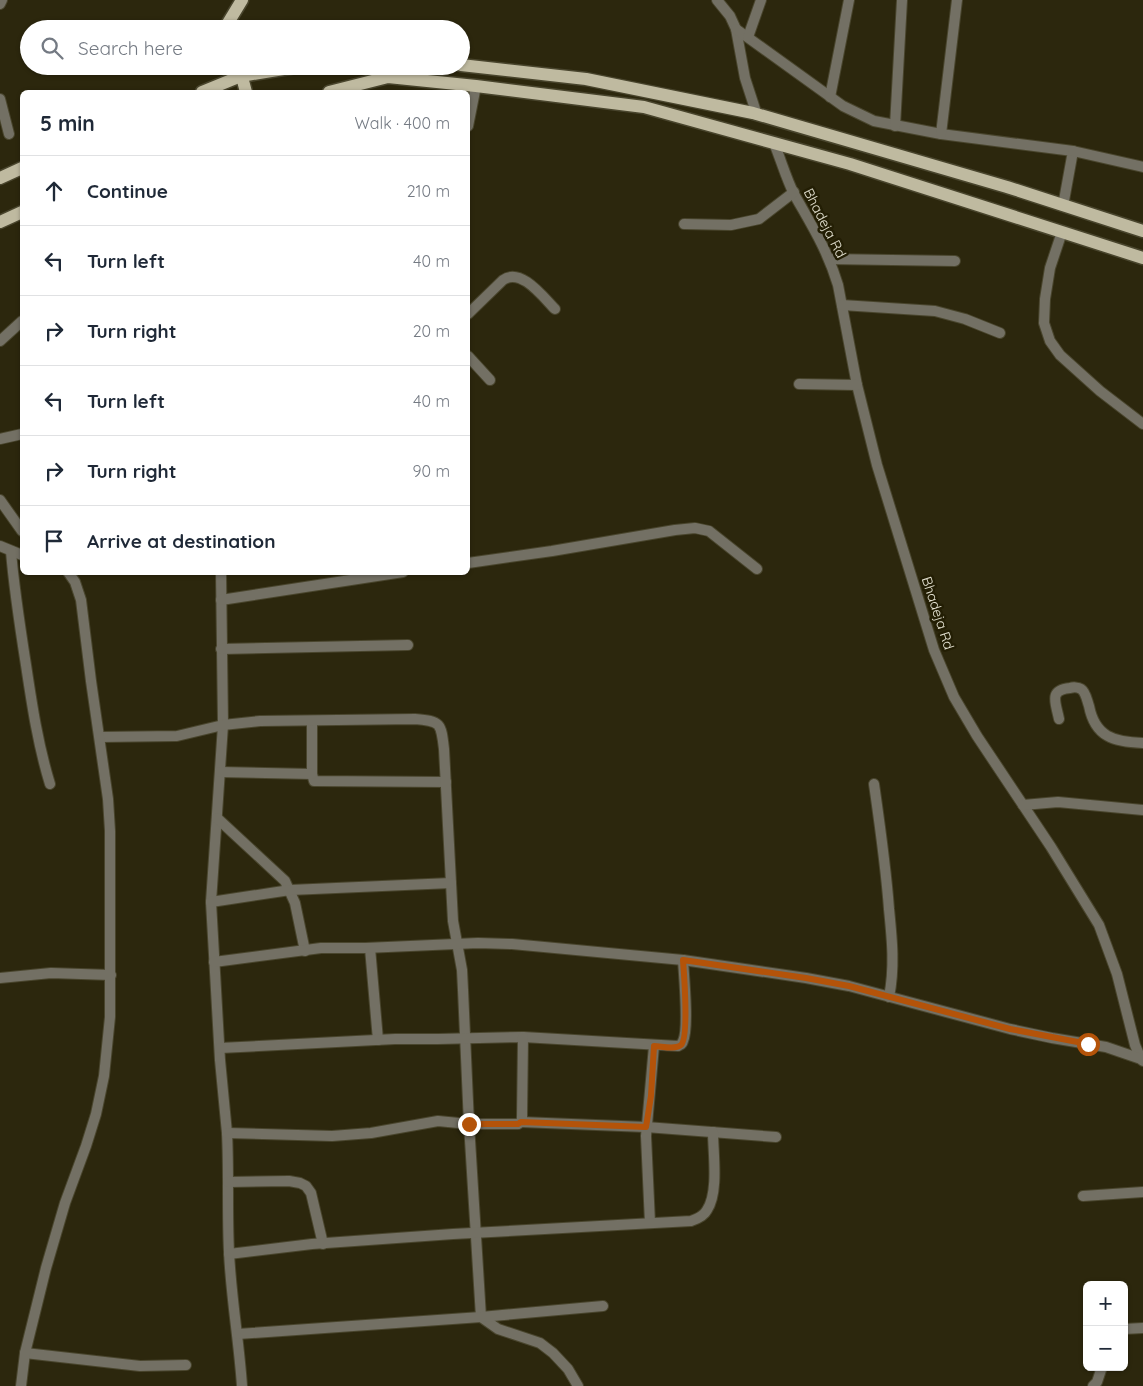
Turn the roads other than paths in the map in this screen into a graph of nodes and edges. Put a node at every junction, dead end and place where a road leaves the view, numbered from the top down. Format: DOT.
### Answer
graph roads {
  1 [pos="2,0"];
  2 [pos="242,0"];
  3 [pos="718,0"];
  4 [pos="761,0"];
  5 [pos="849,0"];
  6 [pos="902,0"];
  7 [pos="957,0"];
  8 [pos="0,4"];
  9 [pos="230,20"];
  10 [pos="736,29"];
  11 [pos="748,37"];
  12 [pos="470,65"];
  13 [pos="233,75"];
  14 [pos="241,75"];
  15 [pos="476,86"];
  16 [pos="206,90"];
  17 [pos="245,90"];
  18 [pos="337,90"];
  19 [pos="830,97"];
  20 [pos="0,99"];
  21 [pos="757,114"];
  22 [pos="470,116"];
  23 [pos="895,126"];
  24 [pos="10,134"];
  25 [pos="941,134"];
  26 [pos="774,143"];
  27 [pos="1073,151"];
  28 [pos="1143,167"];
  29 [pos="20,169"];
  30 [pos="0,178"];
  31 [pos="794,192"];
  32 [pos="1064,206"];
  33 [pos="20,213"];
  34 [pos="0,222"];
  35 [pos="684,224"];
  36 [pos="1143,231"];
  37 [pos="1062,232"];
  38 [pos="1143,258"];
  39 [pos="829,259"];
  40 [pos="955,262"];
  41 [pos="842,305"];
  42 [pos="555,309"];
  43 [pos="470,312"];
  44 [pos="20,323"];
  45 [pos="1000,333"];
  46 [pos="0,340"];
  47 [pos="470,358"];
  48 [pos="490,380"];
  49 [pos="799,384"];
  50 [pos="857,385"];
  51 [pos="1143,424"];
  52 [pos="20,434"];
  53 [pos="0,439"];
  54 [pos="0,500"];
  55 [pos="20,528"];
  56 [pos="0,546"];
  57 [pos="11,551"];
  58 [pos="20,554"];
  59 [pos="470,563"];
  60 [pos="757,569"];
  61 [pos="221,575"];
  62 [pos="383,575"];
  63 [pos="77,577"];
  64 [pos="221,600"];
  65 [pos="408,645"];
  66 [pos="222,649"];
  67 [pos="1059,719"];
  68 [pos="312,721"];
  69 [pos="223,725"];
  70 [pos="100,737"];
  71 [pos="1143,743"];
  72 [pos="220,772"];
  73 [pos="312,774"];
  74 [pos="446,782"];
  75 [pos="50,784"];
  76 [pos="874,784"];
  77 [pos="1023,805"];
  78 [pos="1143,810"];
  79 [pos="217,818"];
  80 [pos="451,883"];
  81 [pos="290,890"];
  82 [pos="211,902"];
  83 [pos="456,944"];
  84 [pos="370,948"];
  85 [pos="305,950"];
  86 [pos="683,960"];
  87 [pos="214,962"];
  88 [pos="110,975"];
  89 [pos="0,978"];
  90 [pos="888,997"];
  91 [pos="523,1037"];
  92 [pos="465,1038"];
  93 [pos="378,1040"];
  94 [pos="654,1046"];
  95 [pos="220,1048"];
  96 [pos="1142,1060"];
  97 [pos="521,1122"];
  98 [pos="469,1124"];
  99 [pos="646,1127"];
  100 [pos="713,1132"];
  101 [pos="227,1133"];
  102 [pos="776,1137"];
  103 [pos="228,1182"];
  104 [pos="1143,1192"];
  105 [pos="1083,1196"];
  106 [pos="650,1223"];
  107 [pos="475,1232"];
  108 [pos="323,1244"];
  109 [pos="229,1254"];
  110 [pos="603,1306"];
  111 [pos="481,1317"];
  112 [pos="1143,1328"];
  113 [pos="1128,1329"];
  114 [pos="238,1334"];
  115 [pos="25,1353"];
  116 [pos="186,1365"];
  117 [pos="1101,1371"];
  118 [pos="21,1386"];
  119 [pos="242,1386"];
  120 [pos="578,1386"];
  121 [pos="1093,1386"];
  1 -- 8 [label="street"];
  2 -- 9 [label="main road"];
  3 -- 10 [label="street"];
  4 -- 11 [label="street"];
  5 -- 19 [label="street"];
  6 -- 23 [label="street"];
  7 -- 25 [label="street"];
  10 -- 11 [label="street"];
  10 -- 21 [label="street"];
  11 -- 19 [label="street"];
  12 -- 21 [label="main road"];
  13 -- 16 [label="main road"];
  14 -- 17 [label="main road"];
  15 -- 18 [label="main road"];
  15 -- 22 [label="street"];
  15 -- 26 [label="main road"];
  19 -- 23 [label="street"];
  20 -- 24 [label="street"];
  21 -- 32 [label="main road"];
  23 -- 25 [label="street"];
  25 -- 27 [label="street"];
  26 -- 31 [label="street, Bhadeja Rd"];
  26 -- 37 [label="main road"];
  27 -- 28 [label="street"];
  27 -- 32 [label="street"];
  29 -- 30 [label="main road"];
  31 -- 35 [label="street"];
  31 -- 39 [label="street, Bhadeja Rd"];
  32 -- 36 [label="main road"];
  33 -- 34 [label="main road"];
  37 -- 38 [label="main road"];
  37 -- 51 [label="street"];
  39 -- 40 [label="street"];
  39 -- 41 [label="street, Bhadeja Rd"];
  41 -- 45 [label="street"];
  41 -- 50 [label="street, Bhadeja Rd"];
  42 -- 43 [label="street"];
  44 -- 46 [label="street"];
  47 -- 48 [label="street"];
  49 -- 50 [label="street"];
  50 -- 77 [label="street, Bhadeja Rd"];
  52 -- 53 [label="street"];
  54 -- 55 [label="street"];
  56 -- 57 [label="street"];
  57 -- 58 [label="street"];
  57 -- 75 [label="street"];
  59 -- 60 [label="street"];
  61 -- 64 [label="street"];
  62 -- 64 [label="street"];
  63 -- 70 [label="street"];
  64 -- 66 [label="street"];
  65 -- 66 [label="street"];
  66 -- 69 [label="street"];
  67 -- 71 [label="street"];
  68 -- 69 [label="street"];
  68 -- 73 [label="street"];
  68 -- 74 [label="street"];
  69 -- 70 [label="street"];
  69 -- 72 [label="street"];
  70 -- 88 [label="street"];
  72 -- 73 [label="street"];
  72 -- 79 [label="street"];
  73 -- 74 [label="street"];
  74 -- 80 [label="street"];
  76 -- 90 [label="street"];
  77 -- 78 [label="street"];
  77 -- 96 [label="street, Bhadeja Rd"];
  79 -- 81 [label="street"];
  79 -- 82 [label="street"];
  80 -- 81 [label="street"];
  80 -- 83 [label="street"];
  81 -- 82 [label="street"];
  81 -- 85 [label="street"];
  82 -- 87 [label="street"];
  83 -- 84 [label="street"];
  83 -- 86 [label="street"];
  83 -- 92 [label="street"];
  84 -- 85 [label="street"];
  84 -- 93 [label="street"];
  85 -- 87 [label="street"];
  86 -- 90 [label="street"];
  86 -- 94 [label="street"];
  87 -- 95 [label="street"];
  88 -- 89 [label="street"];
  88 -- 115 [label="street"];
  90 -- 96 [label="street"];
  91 -- 92 [label="street"];
  91 -- 94 [label="street"];
  91 -- 97 [label="street"];
  92 -- 93 [label="street"];
  92 -- 98 [label="street"];
  93 -- 95 [label="street"];
  94 -- 99 [label="street"];
  95 -- 101 [label="street"];
  97 -- 98 [label="street"];
  97 -- 99 [label="street"];
  98 -- 101 [label="street"];
  98 -- 107 [label="street"];
  99 -- 100 [label="street"];
  99 -- 106 [label="street"];
  100 -- 102 [label="street"];
  100 -- 106 [label="street"];
  101 -- 103 [label="street"];
  103 -- 108 [label="street"];
  103 -- 109 [label="street"];
  104 -- 105 [label="street"];
  106 -- 107 [label="street"];
  107 -- 108 [label="street"];
  107 -- 111 [label="street"];
  108 -- 109 [label="street"];
  109 -- 114 [label="street"];
  110 -- 111 [label="street"];
  111 -- 114 [label="street"];
  111 -- 120 [label="street"];
  112 -- 113 [label="street"];
  114 -- 119 [label="street"];
  115 -- 116 [label="street"];
  115 -- 118 [label="street"];
  117 -- 121 [label="street"];
}
